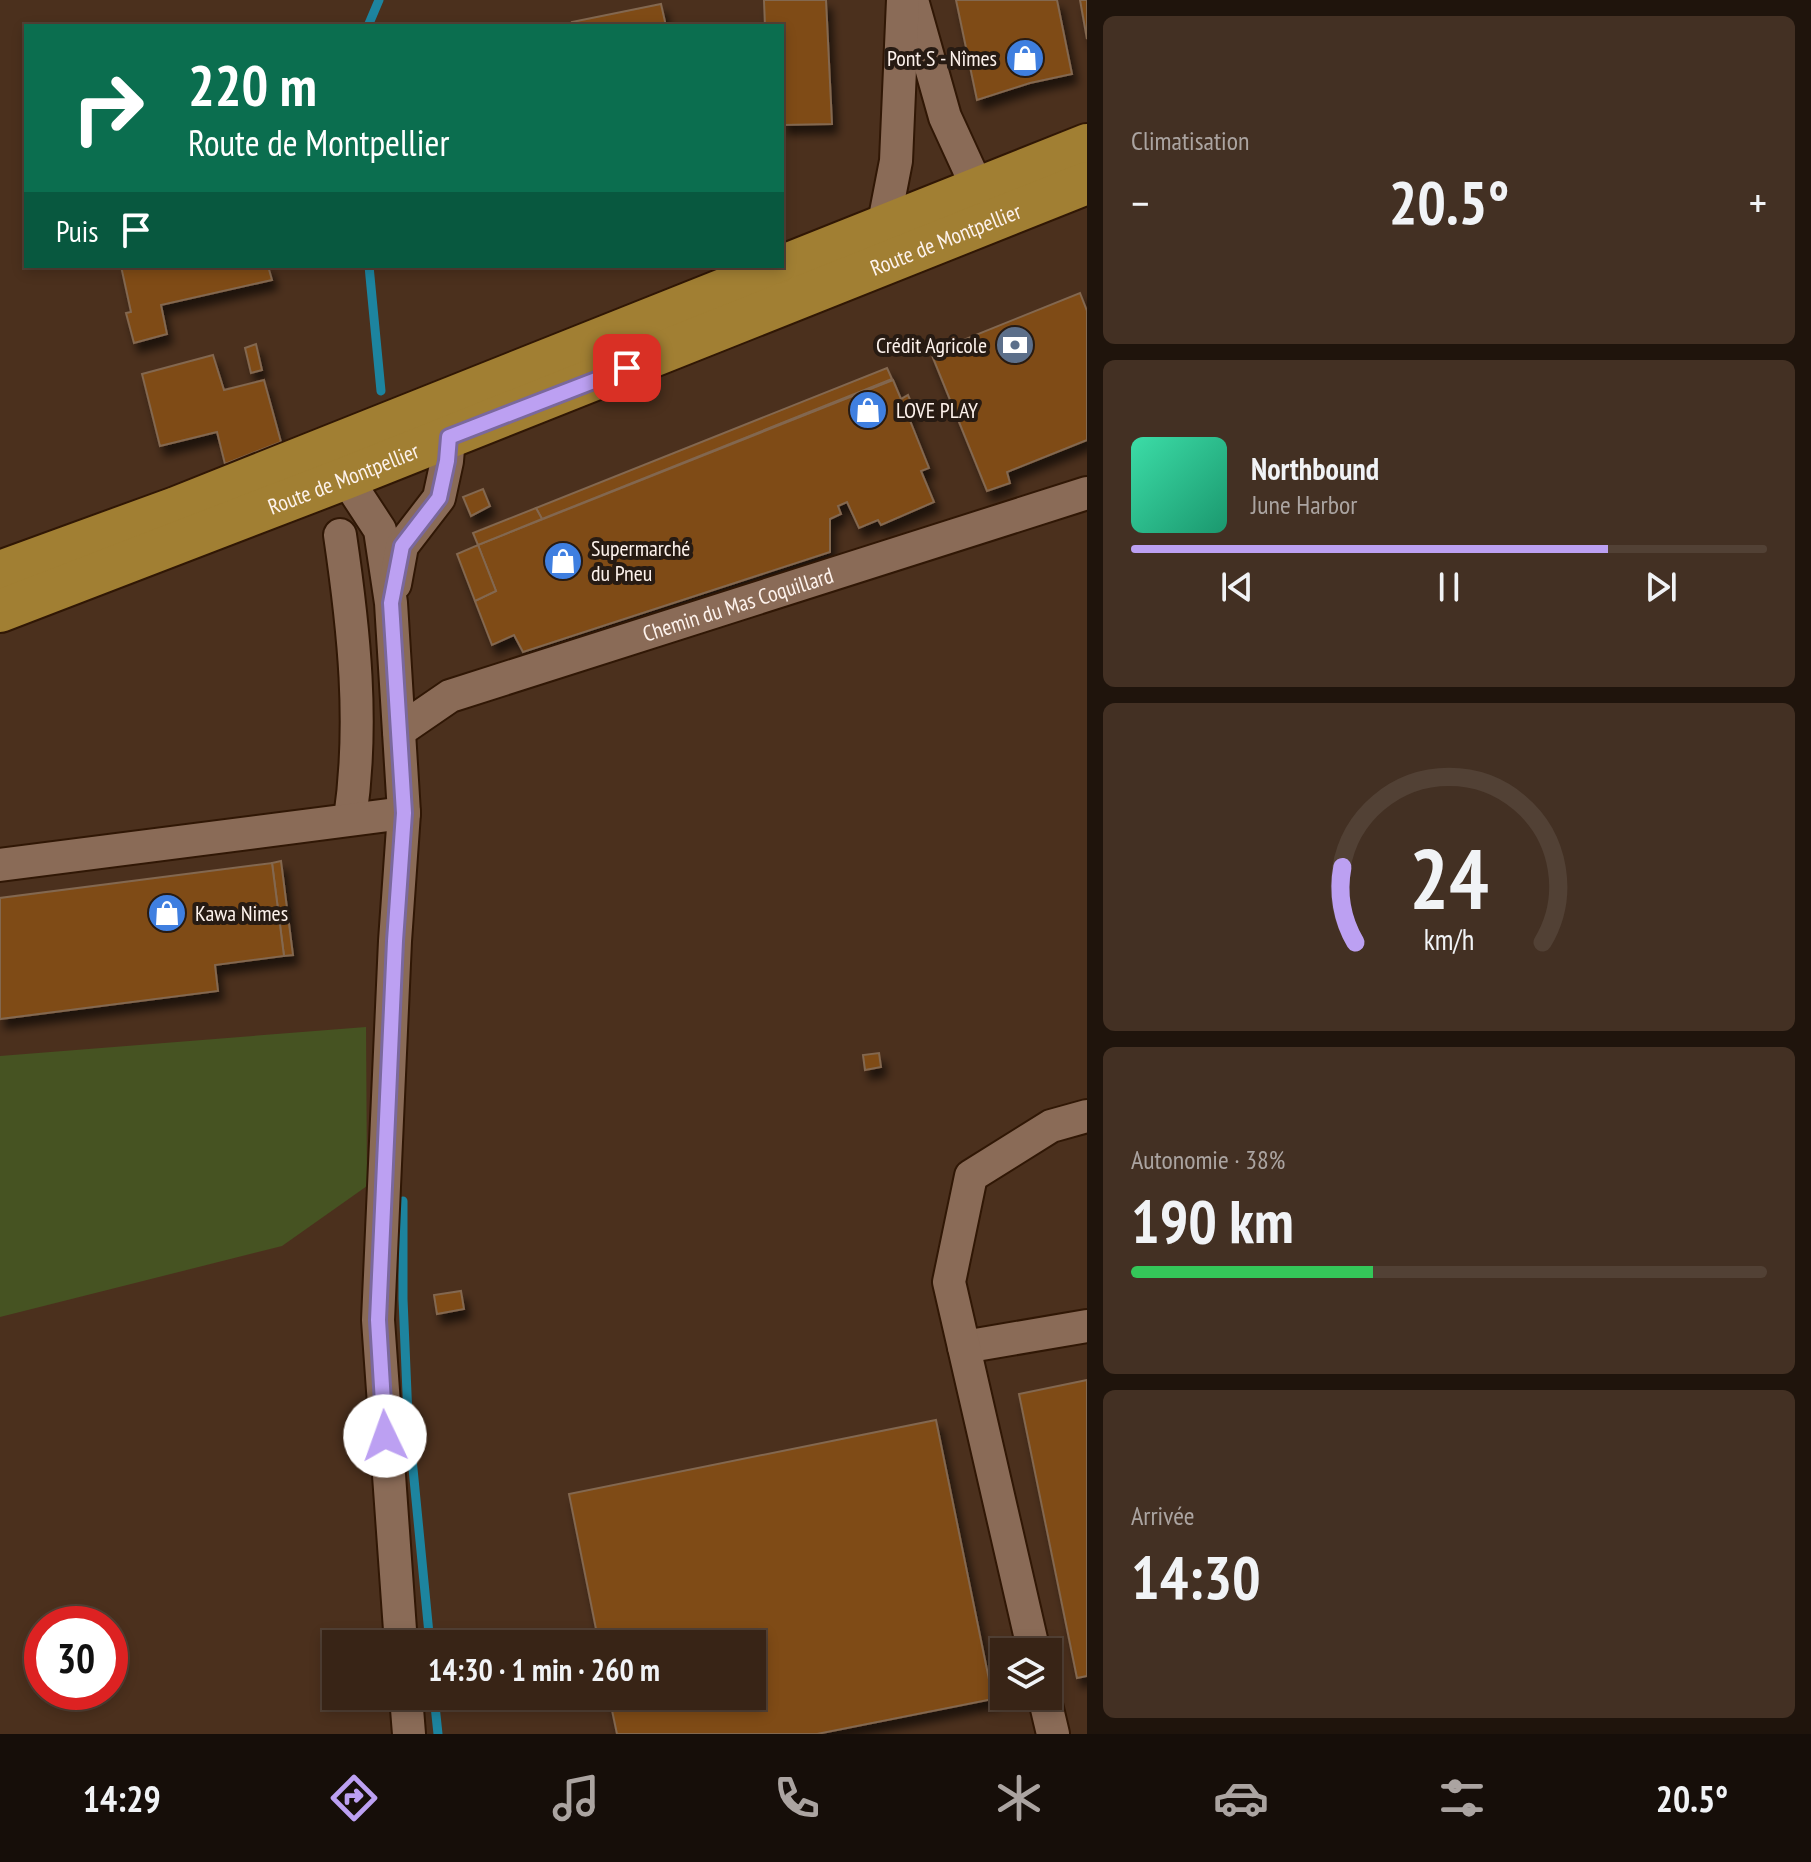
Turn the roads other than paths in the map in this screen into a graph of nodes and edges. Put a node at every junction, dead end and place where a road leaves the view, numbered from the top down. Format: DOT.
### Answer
graph roads {
  1 [pos="903,0"];
  2 [pos="911,0"];
  3 [pos="1087,145"];
  4 [pos="1087,183"];
  5 [pos="978,189"];
  6 [pos="883,228"];
  7 [pos="784,267"];
  8 [pos="782,268"];
  9 [pos="449,437"];
  10 [pos="346,478"];
  11 [pos="1087,493"];
  12 [pos="340,535"];
  13 [pos="0,572"];
  14 [pos="391,603"];
  15 [pos="0,611"];
  16 [pos="399,731"];
  17 [pos="404,813"];
  18 [pos="350,819"];
  19 [pos="0,865"];
  20 [pos="1087,1116"];
  21 [pos="1087,1326"];
  22 [pos="964,1347"];
  23 [pos="400,1630"];
  24 [pos="1031,1638"];
  25 [pos="407,1710"];
  26 [pos="1047,1710"];
  27 [pos="409,1734"];
  28 [pos="1053,1734"];
  1 -- 6 [label="street"];
  2 -- 5 [label="street"];
  3 -- 5 [label="main road, Route de Montpellier"];
  4 -- 9 [label="main road, Route de Montpellier"];
  5 -- 6 [label="main road, Route de Montpellier"];
  6 -- 7 [label="main road, Route de Montpellier"];
  8 -- 13 [label="main road, Route de Montpellier"];
  9 -- 10 [label="main road, Route de Montpellier"];
  9 -- 14 [label="street"];
  10 -- 14 [label="street"];
  10 -- 15 [label="main road, Route de Montpellier"];
  11 -- 16 [label="street, Chemin du Mas Coquillard"];
  12 -- 18 [label="street"];
  14 -- 16 [label="street"];
  16 -- 17 [label="street"];
  17 -- 18 [label="street"];
  17 -- 23 [label="street"];
  18 -- 19 [label="street"];
  20 -- 22 [label="street"];
  21 -- 22 [label="street"];
  22 -- 24 [label="street"];
  25 -- 27 [label="street"];
  26 -- 28 [label="street"];
}
